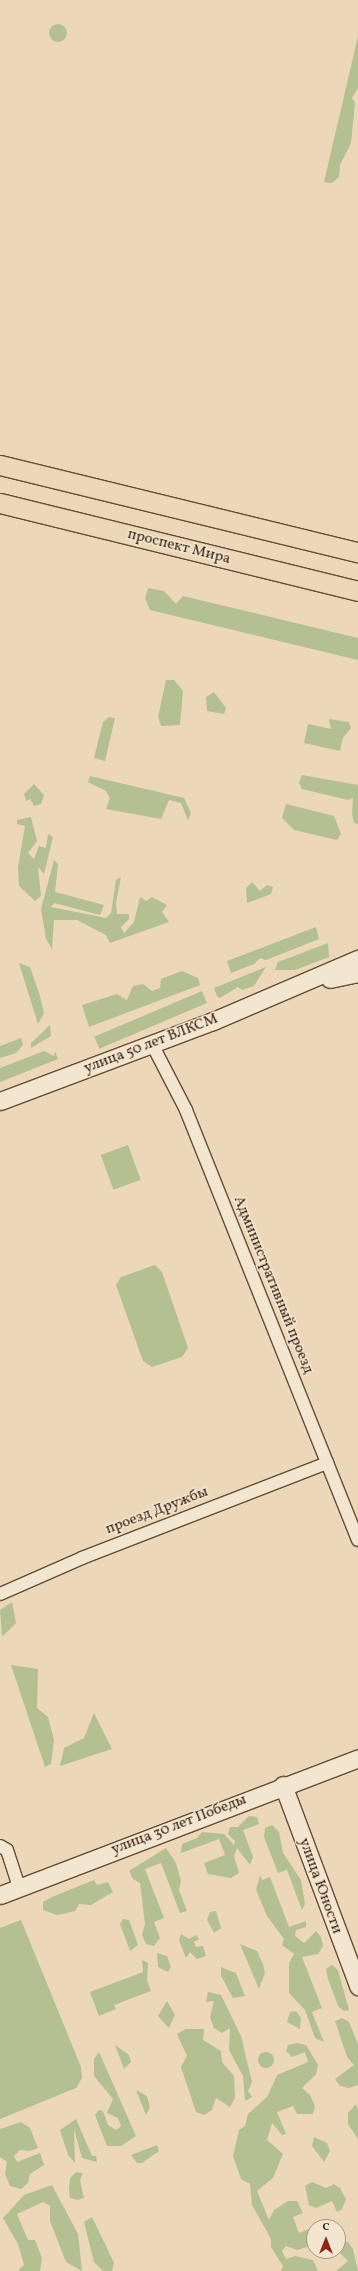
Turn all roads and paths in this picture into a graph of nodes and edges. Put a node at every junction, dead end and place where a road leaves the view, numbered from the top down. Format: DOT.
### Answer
graph roads {
  1 [pos="0,465"];
  2 [pos="0,503"];
  3 [pos="358,552"];
  4 [pos="358,591"];
  5 [pos="358,959"];
  6 [pos="358,973"];
  7 [pos="302,985"];
  8 [pos="152,1044"];
  9 [pos="0,1101"];
  10 [pos="327,1463"];
  11 [pos="358,1540"];
  12 [pos="0,1594"];
  13 [pos="358,1758"];
  14 [pos="283,1785"];
  15 [pos="0,1846"];
  16 [pos="19,1888"];
  17 [pos="0,1895"];
  18 [pos="358,1986"];
  1 -- 3 [label="main road"];
  2 -- 4 [label="main road, проспект Мира"];
  5 -- 7 [label="main road, улица 50 лет ВЛКСМ"];
  6 -- 7 [label="main road, улица 50 лет ВЛКСМ"];
  7 -- 8 [label="main road, улица 50 лет ВЛКСМ"];
  8 -- 9 [label="main road, улица 50 лет ВЛКСМ"];
  8 -- 10 [label="street, Административный проезд"];
  10 -- 11 [label="street, Административный проезд"];
  10 -- 12 [label="street, проезд Дружбы"];
  13 -- 14 [label="main road, улица 30 лет Победы"];
  14 -- 16 [label="main road, улица 30 лет Победы"];
  14 -- 18 [label="main road, улица Юности"];
  15 -- 16 [label="street"];
  16 -- 17 [label="main road, улица 30 лет Победы"];
}
